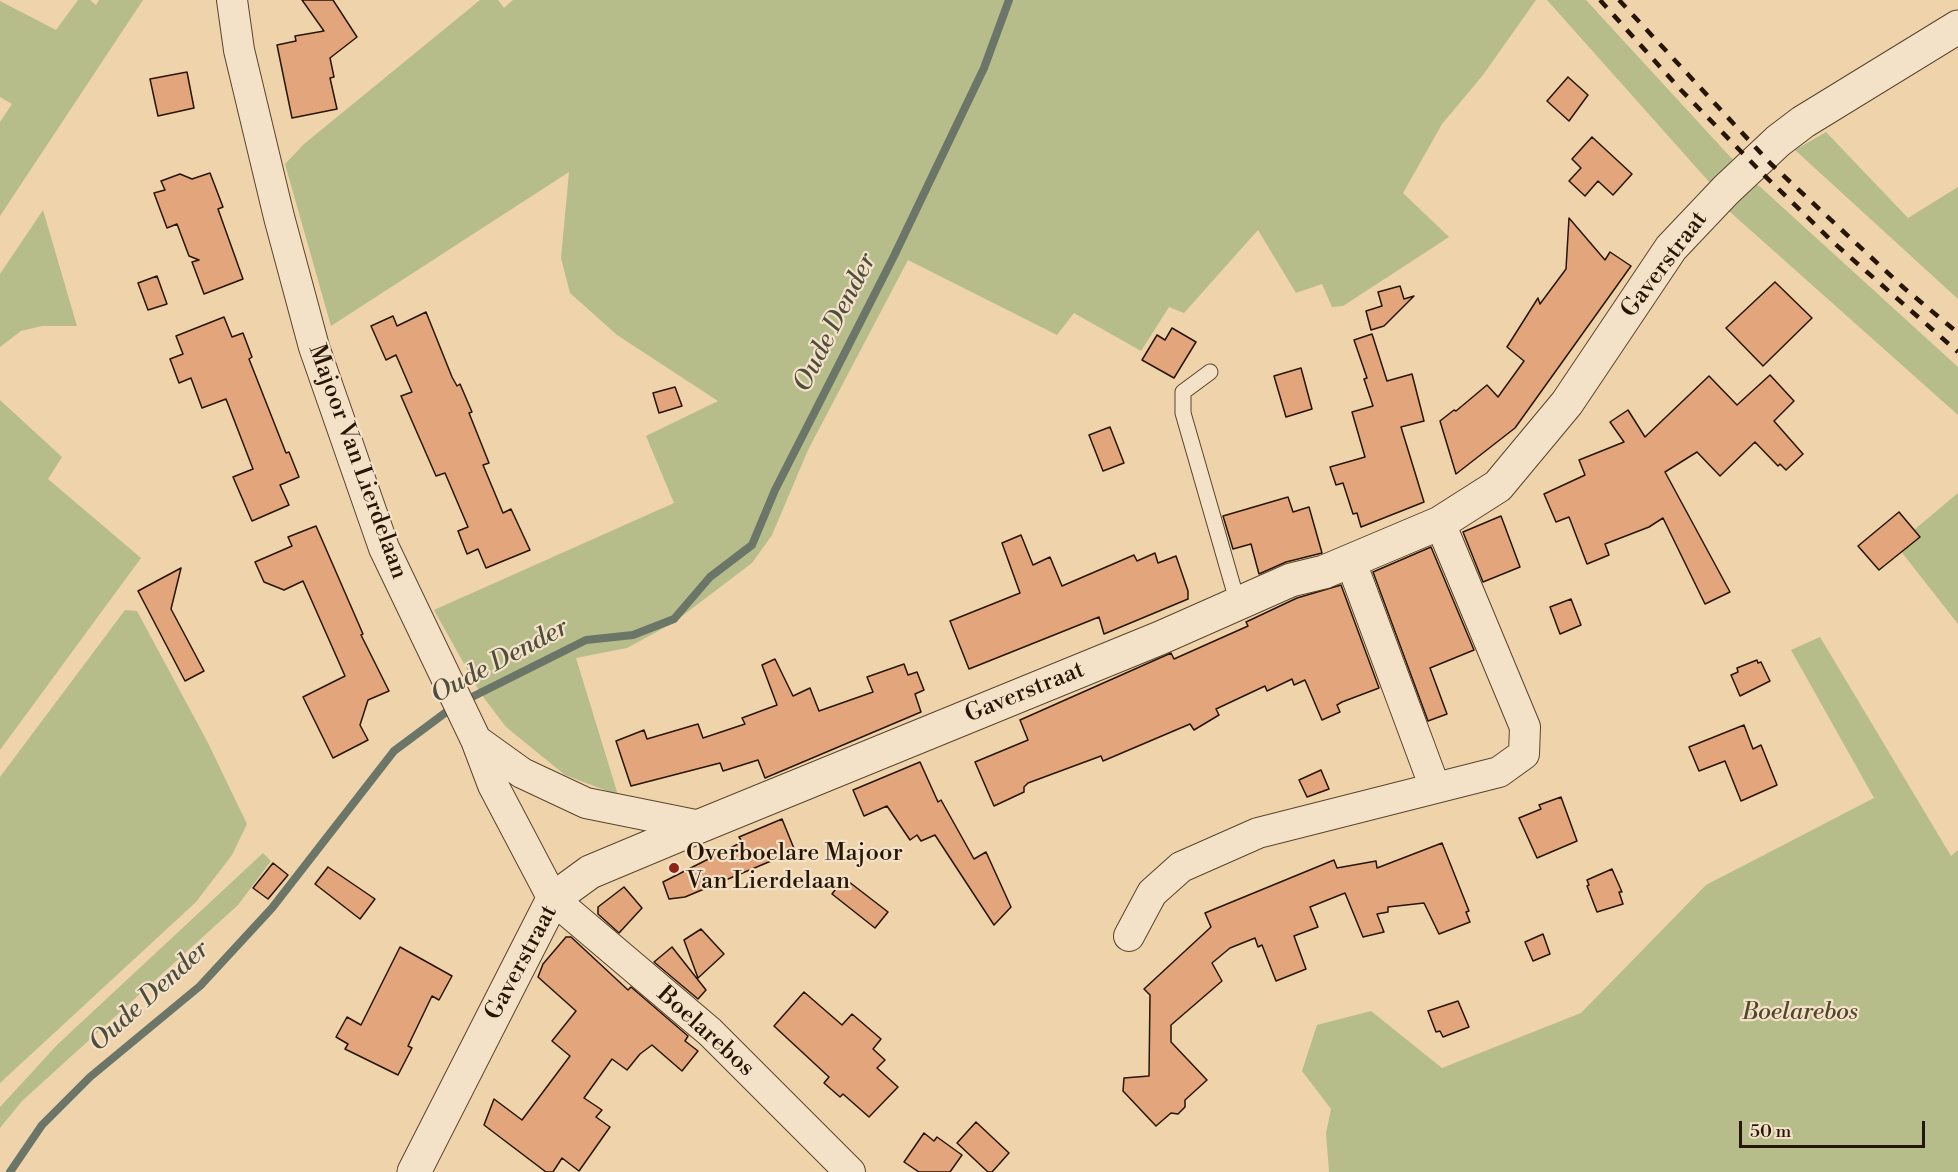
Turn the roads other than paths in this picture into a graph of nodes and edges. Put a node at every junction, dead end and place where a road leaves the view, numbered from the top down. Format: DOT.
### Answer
graph roads {
  1 [pos="232,0"];
  2 [pos="1958,27"];
  3 [pos="1210,372"];
  4 [pos="1440,523"];
  5 [pos="1351,562"];
  6 [pos="1238,604"];
  7 [pos="466,719"];
  8 [pos="1435,788"];
  9 [pos="700,826"];
  10 [pos="553,898"];
  11 [pos="1129,936"];
  12 [pos="414,1172"];
  13 [pos="850,1172"];
  1 -- 7 [label="street, Majoor Van Lierdelaan"];
  2 -- 4 [label="street, Gaverstraat"];
  3 -- 6 [label="lane"];
  4 -- 5 [label="street, Gaverstraat"];
  4 -- 8 [label="street"];
  5 -- 6 [label="street, Gaverstraat"];
  5 -- 8 [label="street"];
  6 -- 9 [label="street, Gaverstraat"];
  7 -- 9 [label="street"];
  7 -- 10 [label="street, Majoor Van Lierdelaan"];
  8 -- 11 [label="street"];
  9 -- 10 [label="street, Gaverstraat"];
  10 -- 12 [label="street, Gaverstraat"];
  10 -- 13 [label="street, Boelarebos"];
}
